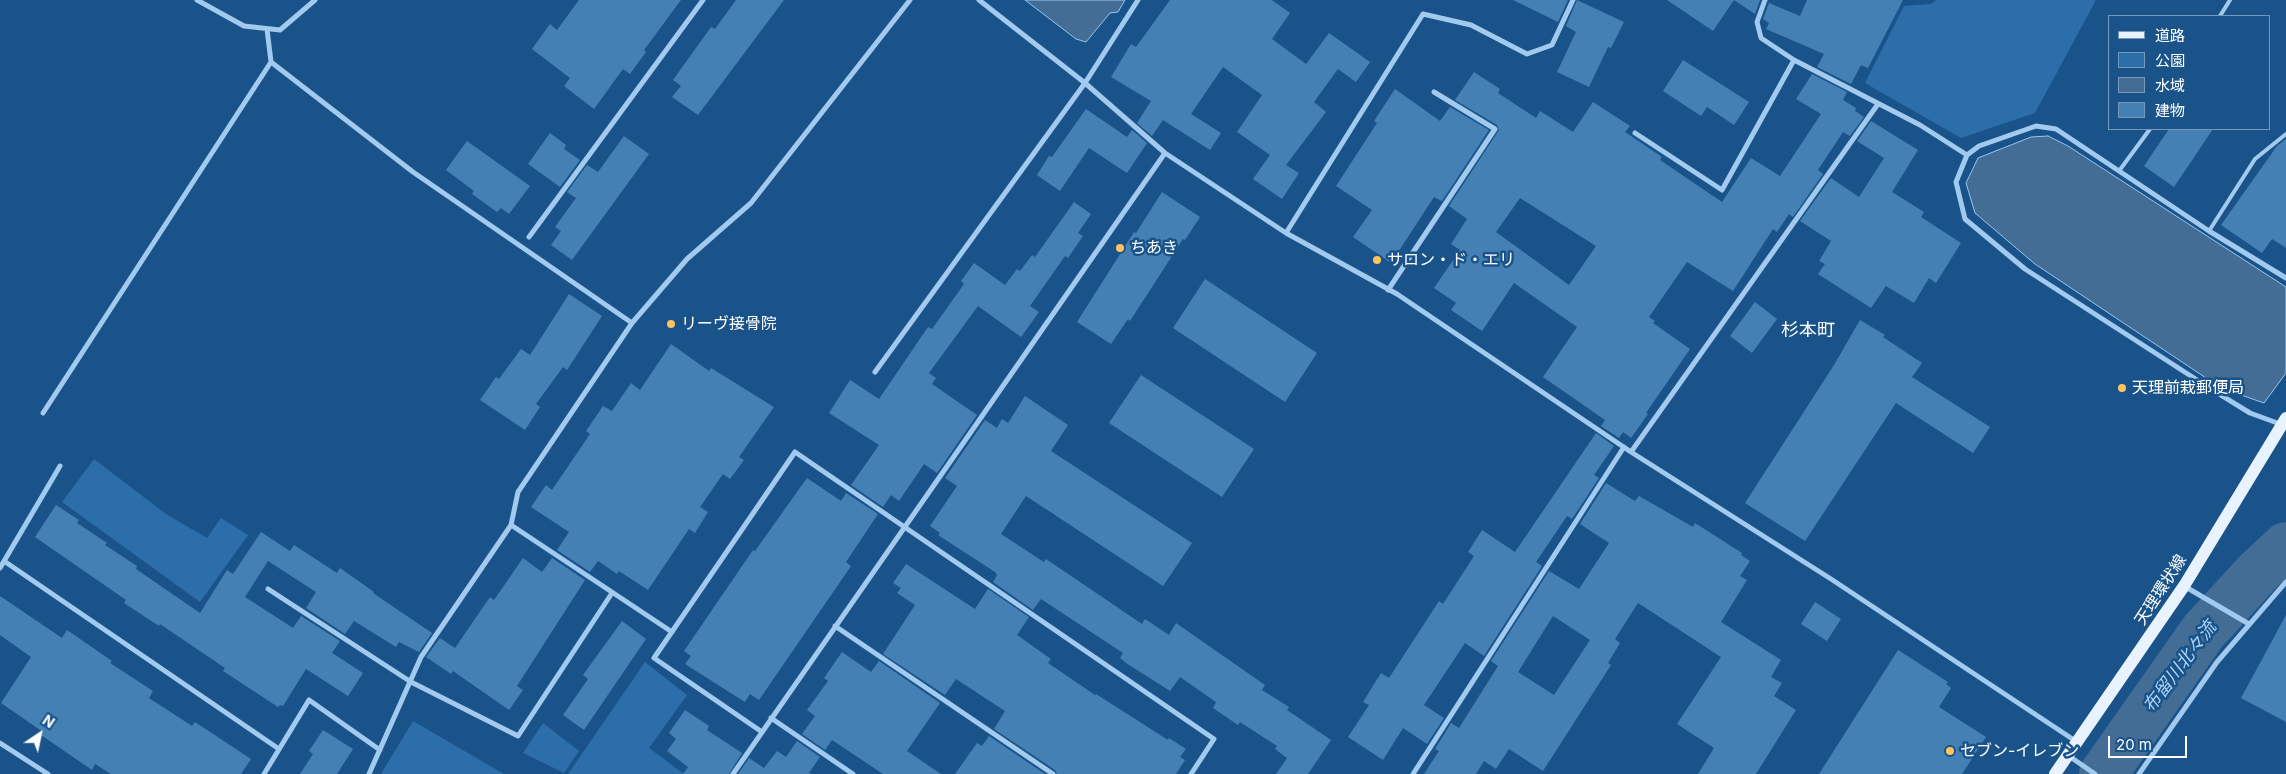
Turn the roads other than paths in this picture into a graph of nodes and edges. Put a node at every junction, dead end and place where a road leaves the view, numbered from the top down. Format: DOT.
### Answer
graph roads {
  1 [pos="197,0"];
  2 [pos="315,0"];
  3 [pos="703,0"];
  4 [pos="910,0"];
  5 [pos="979,0"];
  6 [pos="1138,0"];
  7 [pos="1573,0"];
  8 [pos="1765,0"];
  9 [pos="2230,0"];
  10 [pos="2221,15"];
  11 [pos="267,29"];
  12 [pos="1794,60"];
  13 [pos="271,62"];
  14 [pos="1084,83"];
  15 [pos="1434,92"];
  16 [pos="1878,104"];
  17 [pos="2149,130"];
  18 [pos="1635,132"];
  19 [pos="2286,134"];
  20 [pos="1165,153"];
  21 [pos="1967,156"];
  22 [pos="2120,171"];
  23 [pos="2209,230"];
  24 [pos="1286,233"];
  25 [pos="529,237"];
  26 [pos="2286,278"];
  27 [pos="1388,290"];
  28 [pos="632,324"];
  29 [pos="875,372"];
  30 [pos="43,413"];
  31 [pos="2284,421"];
  32 [pos="1624,447"];
  33 [pos="1631,452"];
  34 [pos="60,466"];
  35 [pos="511,525"];
  36 [pos="905,526"];
  37 [pos="4,561"];
  38 [pos="0,568"];
  39 [pos="2286,582"];
  40 [pos="2184,586"];
  41 [pos="268,589"];
  42 [pos="612,593"];
  43 [pos="2249,624"];
  44 [pos="835,626"];
  45 [pos="672,632"];
  46 [pos="411,682"];
  47 [pos="771,718"];
  48 [pos="762,732"];
  49 [pos="2077,742"];
  50 [pos="0,743"];
  51 [pos="280,748"];
  52 [pos="380,750"];
  53 [pos="2068,756"];
  54 [pos="48,774"];
  55 [pos="264,774"];
  56 [pos="369,774"];
  57 [pos="733,774"];
  58 [pos="853,774"];
  59 [pos="1053,774"];
  60 [pos="1191,774"];
  61 [pos="1413,774"];
  62 [pos="2055,774"];
  63 [pos="2095,774"];
  64 [pos="2139,774"];
  1 -- 11 [label="street"];
  2 -- 11 [label="street"];
  3 -- 25 [label="street"];
  4 -- 28 [label="street"];
  5 -- 14 [label="street"];
  6 -- 14 [label="street"];
  7 -- 24 [label="street"];
  8 -- 12 [label="street"];
  9 -- 10 [label="lane"];
  11 -- 13 [label="street"];
  12 -- 16 [label="street"];
  12 -- 18 [label="street"];
  13 -- 28 [label="street"];
  13 -- 30 [label="street"];
  14 -- 20 [label="street"];
  14 -- 29 [label="street"];
  15 -- 27 [label="street"];
  16 -- 21 [label="street"];
  16 -- 33 [label="street"];
  17 -- 22 [label="lane"];
  19 -- 23 [label="lane"];
  20 -- 24 [label="street"];
  20 -- 36 [label="street"];
  21 -- 22 [label="street"];
  21 -- 31 [label="street"];
  22 -- 23 [label="street"];
  23 -- 26 [label="street"];
  24 -- 27 [label="street"];
  27 -- 32 [label="street"];
  28 -- 35 [label="street"];
  31 -- 40 [label="main road, 天理環状線"];
  32 -- 33 [label="street"];
  32 -- 61 [label="street"];
  33 -- 49 [label="street"];
  34 -- 37 [label="street"];
  35 -- 42 [label="street"];
  35 -- 46 [label="street"];
  36 -- 44 [label="street"];
  36 -- 45 [label="street"];
  36 -- 60 [label="street"];
  37 -- 38 [label="street"];
  37 -- 51 [label="street"];
  39 -- 43 [label="street"];
  40 -- 43 [label="street"];
  40 -- 49 [label="main road, 天理環状線"];
  41 -- 46 [label="street"];
  42 -- 45 [label="street"];
  42 -- 46 [label="street"];
  43 -- 64 [label="street"];
  44 -- 47 [label="street"];
  44 -- 59 [label="street"];
  45 -- 48 [label="street"];
  46 -- 52 [label="street"];
  47 -- 48 [label="street"];
  47 -- 58 [label="street"];
  48 -- 57 [label="street"];
  49 -- 53 [label="main road, 天理環状線"];
  50 -- 54 [label="street"];
  51 -- 52 [label="street"];
  51 -- 55 [label="street"];
  52 -- 56 [label="street"];
  53 -- 62 [label="main road, 天理環状線"];
  53 -- 63 [label="street"];
}
